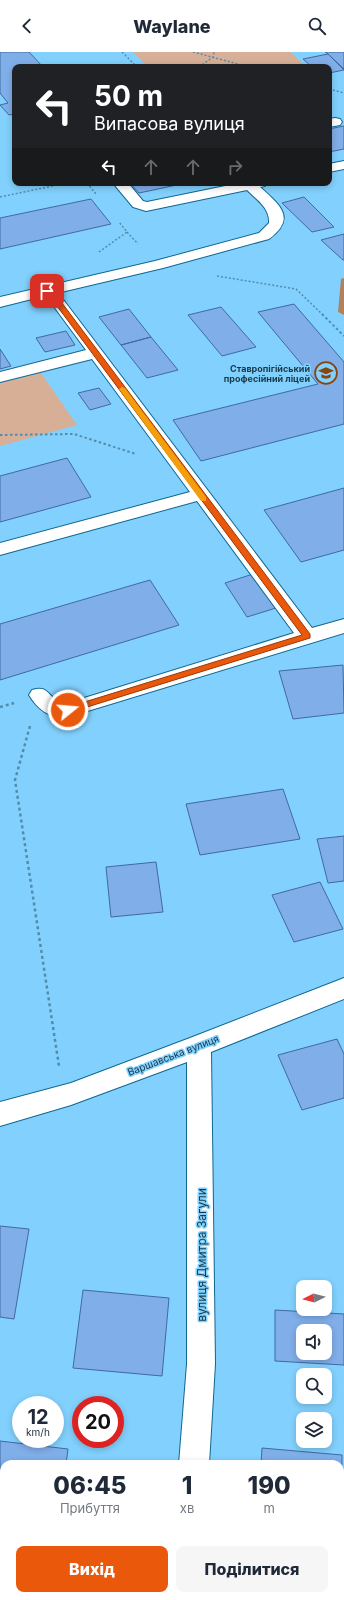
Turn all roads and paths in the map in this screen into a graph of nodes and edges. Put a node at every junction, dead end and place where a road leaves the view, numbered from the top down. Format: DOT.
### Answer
graph roads {
  1 [pos="122,52"];
  2 [pos="193,52"];
  3 [pos="214,52"];
  4 [pos="213,57"];
  5 [pos="134,64"];
  6 [pos="204,64"];
  7 [pos="238,64"];
  8 [pos="332,90"];
  9 [pos="344,94"];
  10 [pos="344,165"];
  11 [pos="332,167"];
  12 [pos="53,186"];
  13 [pos="90,186"];
  14 [pos="123,186"];
  15 [pos="246,186"];
  16 [pos="256,186"];
  17 [pos="97,195"];
  18 [pos="0,197"];
  19 [pos="117,220"];
  20 [pos="127,232"];
  21 [pos="96,255"];
  22 [pos="158,265"];
  23 [pos="212,275"];
  24 [pos="47,291"];
  25 [pos="0,302"];
  26 [pos="344,336"];
  27 [pos="95,352"];
  28 [pos="0,377"];
  29 [pos="0,435"];
  30 [pos="182,470"];
  31 [pos="200,495"];
  32 [pos="0,549"];
  33 [pos="344,626"];
  34 [pos="307,636"];
  35 [pos="39,695"];
  36 [pos="344,988"];
  37 [pos="199,1046"];
  38 [pos="60,1069"];
  39 [pos="0,1114"];
  40 [pos="194,1460"];
  1 -- 5 [label="path"];
  2 -- 4 [label="path"];
  3 -- 4 [label="path"];
  4 -- 6 [label="path"];
  4 -- 7 [label="path"];
  8 -- 9 [label="path"];
  10 -- 11 [label="street"];
  12 -- 18 [label="path"];
  13 -- 17 [label="path"];
  14 -- 15 [label="street"];
  16 -- 22 [label="street"];
  19 -- 20 [label="path"];
  20 -- 21 [label="path"];
  20 -- 22 [label="path"];
  22 -- 24 [label="street"];
  23 -- 26 [label="path"];
  24 -- 25 [label="street"];
  24 -- 27 [label="street"];
  27 -- 28 [label="street"];
  27 -- 30 [label="street"];
  29 -- 30 [label="path"];
  30 -- 31 [label="street"];
  31 -- 32 [label="street"];
  31 -- 34 [label="street"];
  33 -- 34 [label="street"];
  34 -- 35 [label="street"];
  35 -- 38 [label="path"];
  36 -- 37 [label="street, Варшавська вулиця"];
  37 -- 39 [label="street, Варшавська вулиця"];
  37 -- 40 [label="street, вулиця Дмитра Загули"];
}
